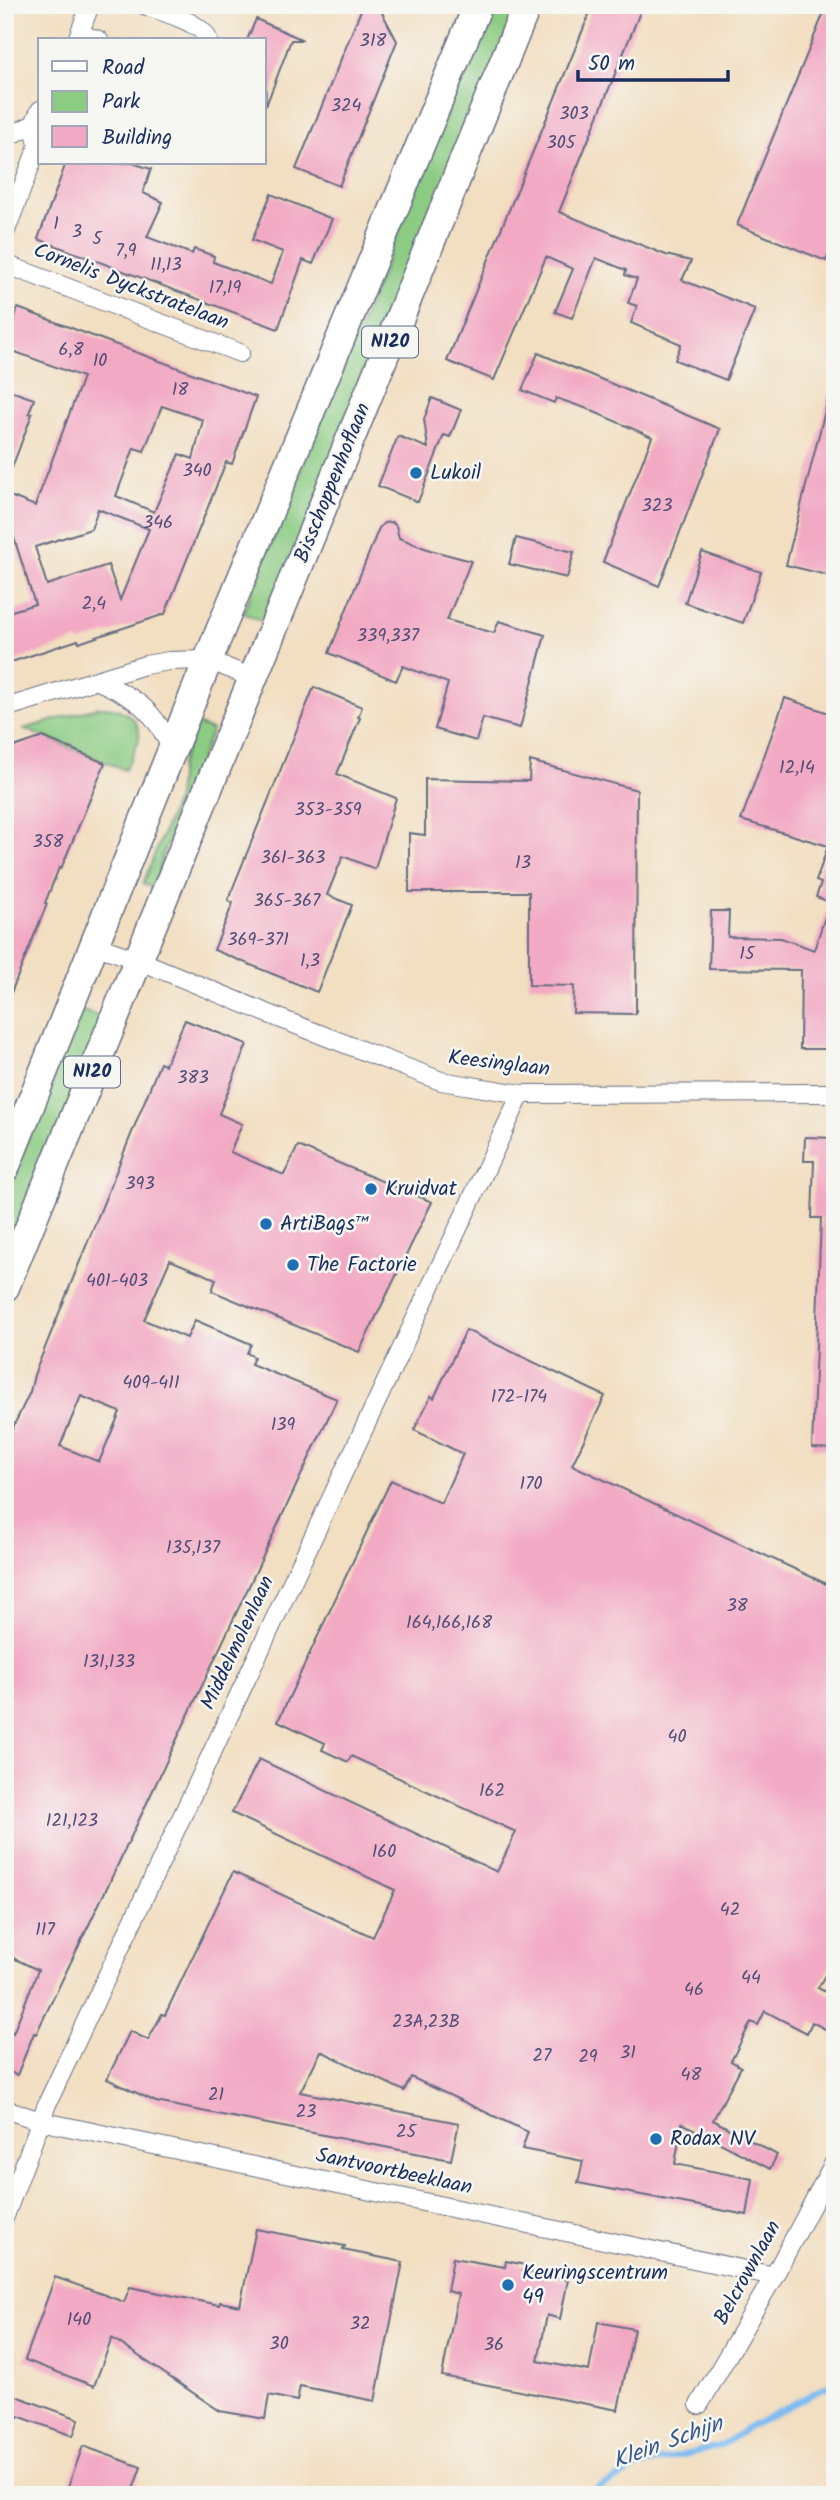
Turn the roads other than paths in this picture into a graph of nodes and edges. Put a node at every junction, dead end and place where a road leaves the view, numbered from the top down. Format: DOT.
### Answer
graph roads {
  1 [pos="90,5"];
  2 [pos="144,5"];
  3 [pos="478,5"];
  4 [pos="527,5"];
  5 [pos="79,37"];
  6 [pos="208,38"];
  7 [pos="37,117"];
  8 [pos="5,138"];
  9 [pos="5,233"];
  10 [pos="5,264"];
  11 [pos="240,353"];
  12 [pos="208,660"];
  13 [pos="253,678"];
  14 [pos="96,680"];
  15 [pos="5,708"];
  16 [pos="172,752"];
  17 [pos="94,945"];
  18 [pos="138,960"];
  19 [pos="835,1093"];
  20 [pos="521,1094"];
  21 [pos="5,1168"];
  22 [pos="5,1287"];
  23 [pos="5,2109"];
  24 [pos="40,2121"];
  25 [pos="835,2161"];
  26 [pos="5,2216"];
  27 [pos="774,2276"];
  28 [pos="699,2405"];
  1 -- 5 [label="street"];
  2 -- 6 [label="street"];
  3 -- 12 [label="main road, N120"];
  4 -- 13 [label="main road, Bisschoppenhoflaan / N120"];
  7 -- 8 [label="street"];
  7 -- 9 [label="street"];
  10 -- 11 [label="street, Cornelis Dyckstratelaan"];
  12 -- 13 [label="street"];
  12 -- 14 [label="street"];
  12 -- 16 [label="main road, N120"];
  13 -- 18 [label="main road, Bisschoppenhoflaan / N120"];
  14 -- 15 [label="street"];
  14 -- 16 [label="street"];
  16 -- 17 [label="main road, N120"];
  17 -- 18 [label="street"];
  17 -- 21 [label="main road, N120"];
  18 -- 20 [label="street, Keesinglaan"];
  18 -- 22 [label="main road, Bisschoppenhoflaan / N120"];
  19 -- 20 [label="street, Keesinglaan"];
  20 -- 24 [label="street, Middelmolenlaan"];
  23 -- 24 [label="street, Santvoortbeeklaan"];
  24 -- 26 [label="street, Middelmolenlaan"];
  24 -- 27 [label="street, Santvoortbeeklaan"];
  25 -- 27 [label="street, Belcrownlaan"];
  27 -- 28 [label="street, Belcrownlaan"];
}
